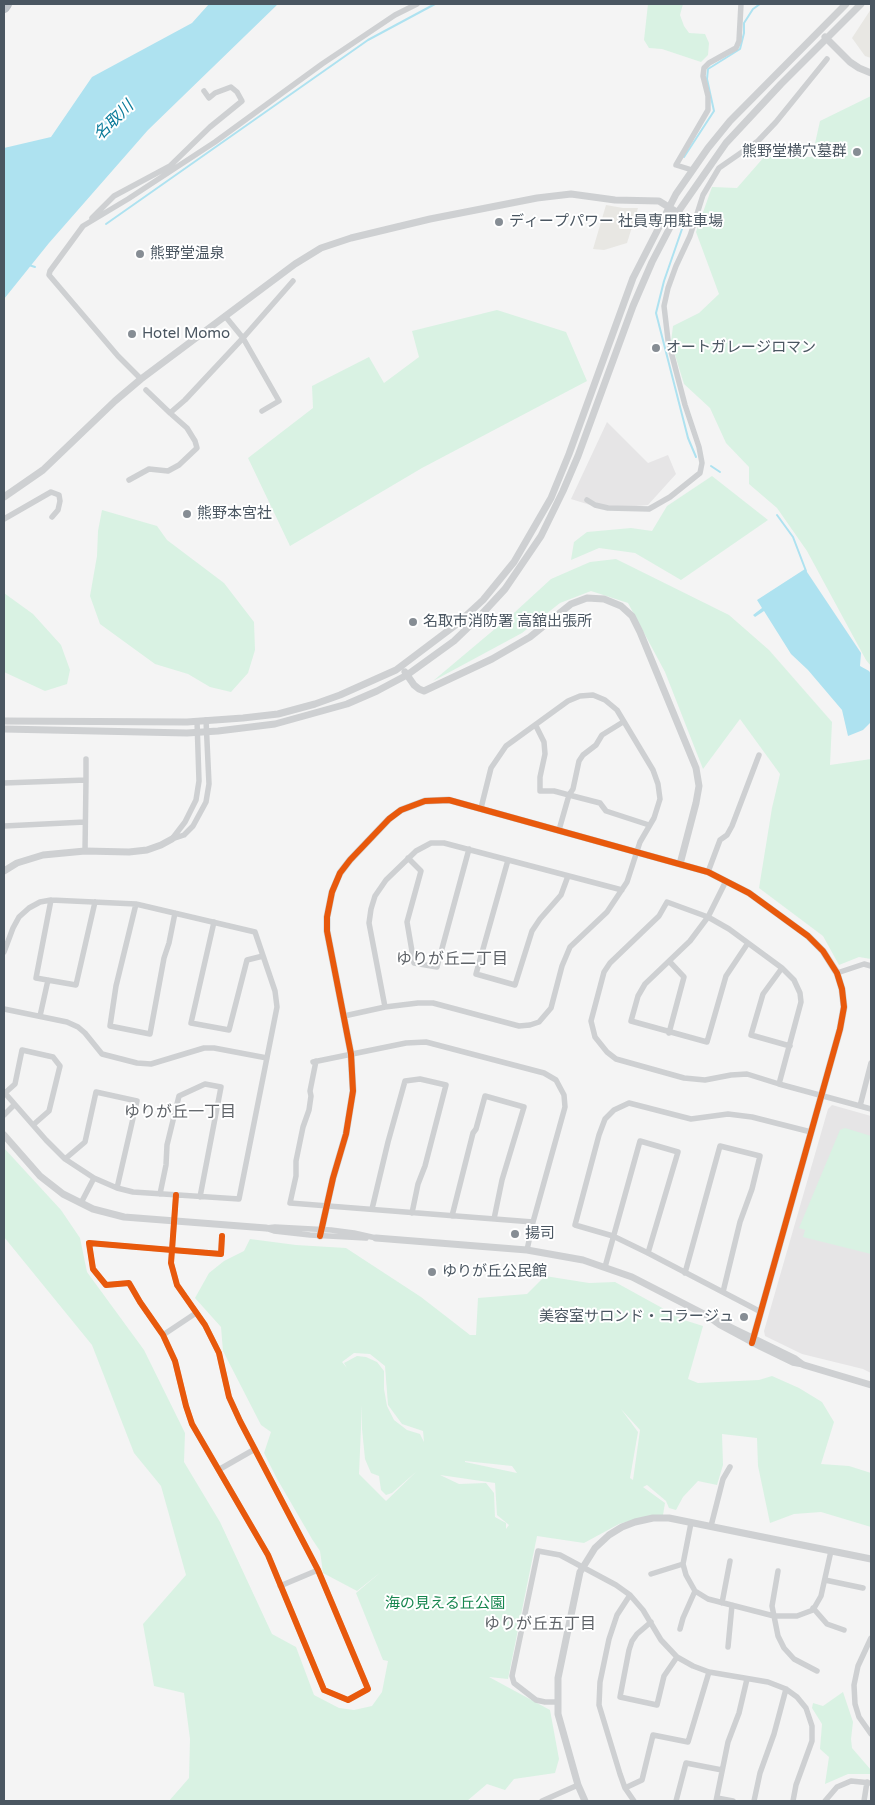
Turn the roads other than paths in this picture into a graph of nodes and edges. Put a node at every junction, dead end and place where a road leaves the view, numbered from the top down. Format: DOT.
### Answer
graph roads {
  1 [pos="417,4"];
  2 [pos="741,4"];
  3 [pos="846,4"];
  4 [pos="861,4"];
  5 [pos="820,31"];
  6 [pos="827,39"];
  7 [pos="827,59"];
  8 [pos="871,73"];
  9 [pos="204,90"];
  10 [pos="712,163"];
  11 [pos="720,168"];
  12 [pos="692,170"];
  13 [pos="669,206"];
  14 [pos="678,212"];
  15 [pos="694,223"];
  16 [pos="85,224"];
  17 [pos="293,281"];
  18 [pos="225,316"];
  19 [pos="243,338"];
  20 [pos="141,379"];
  21 [pos="146,390"];
  22 [pos="262,411"];
  23 [pos="170,413"];
  24 [pos="129,480"];
  25 [pos="4,497"];
  26 [pos="587,500"];
  27 [pos="52,517"];
  28 [pos="4,519"];
  29 [pos="401,667"];
  30 [pos="407,675"];
  31 [pos="206,720"];
  32 [pos="4,721"];
  33 [pos="197,721"];
  34 [pos="623,722"];
  35 [pos="536,726"];
  36 [pos="4,729"];
  37 [pos="197,732"];
  38 [pos="206,732"];
  39 [pos="759,755"];
  40 [pos="86,759"];
  41 [pos="86,780"];
  42 [pos="4,783"];
  43 [pos="569,795"];
  44 [pos="481,808"];
  45 [pos="84,822"];
  46 [pos="649,825"];
  47 [pos="4,826"];
  48 [pos="559,830"];
  49 [pos="172,840"];
  50 [pos="470,849"];
  51 [pos="85,851"];
  52 [pos="637,852"];
  53 [pos="408,858"];
  54 [pos="508,860"];
  55 [pos="680,864"];
  56 [pos="4,871"];
  57 [pos="708,872"];
  58 [pos="568,876"];
  59 [pos="726,881"];
  60 [pos="622,890"];
  61 [pos="51,900"];
  62 [pos="95,902"];
  63 [pos="136,904"];
  64 [pos="175,913"];
  65 [pos="708,917"];
  66 [pos="214,922"];
  67 [pos="748,943"];
  68 [pos="4,952"];
  69 [pos="263,956"];
  70 [pos="669,961"];
  71 [pos="871,966"];
  72 [pos="782,968"];
  73 [pos="837,973"];
  74 [pos="48,980"];
  75 [pos="385,1007"];
  76 [pos="4,1009"];
  77 [pos="40,1016"];
  78 [pos="344,1016"];
  79 [pos="669,1032"];
  80 [pos="790,1046"];
  81 [pos="351,1054"];
  82 [pos="267,1058"];
  83 [pos="871,1063"];
  84 [pos="779,1084"];
  85 [pos="4,1093"];
  86 [pos="822,1095"];
  87 [pos="14,1105"];
  88 [pos="860,1106"];
  89 [pos="871,1109"];
  90 [pos="4,1115"];
  91 [pos="33,1125"];
  92 [pos="812,1132"];
  93 [pos="4,1135"];
  94 [pos="65,1159"];
  95 [pos="94,1178"];
  96 [pos="117,1188"];
  97 [pos="160,1194"];
  98 [pos="176,1195"];
  99 [pos="200,1197"];
  100 [pos="81,1204"];
  101 [pos="326,1206"];
  102 [pos="372,1209"];
  103 [pos="412,1213"];
  104 [pos="452,1216"];
  105 [pos="494,1219"];
  106 [pos="174,1221"];
  107 [pos="533,1222"];
  108 [pos="264,1228"];
  109 [pos="320,1233"];
  110 [pos="222,1236"];
  111 [pos="613,1236"];
  112 [pos="376,1238"];
  113 [pos="172,1250"];
  114 [pos="527,1250"];
  115 [pos="648,1253"];
  116 [pos="605,1267"];
  117 [pos="684,1272"];
  118 [pos="723,1292"];
  119 [pos="761,1312"];
  120 [pos="196,1313"];
  121 [pos="704,1314"];
  122 [pos="163,1335"];
  123 [pos="753,1340"];
  124 [pos="804,1365"];
  125 [pos="871,1385"];
  126 [pos="255,1448"];
  127 [pos="730,1467"];
  128 [pos="220,1469"];
  129 [pos="692,1523"];
  130 [pos="711,1526"];
  131 [pos="831,1551"];
  132 [pos="871,1559"];
  133 [pos="730,1561"];
  134 [pos="683,1564"];
  135 [pos="583,1568"];
  136 [pos="318,1570"];
  137 [pos="778,1571"];
  138 [pos="651,1574"];
  139 [pos="825,1580"];
  140 [pos="280,1586"];
  141 [pos="863,1588"];
  142 [pos="695,1591"];
  143 [pos="630,1595"];
  144 [pos="722,1603"];
  145 [pos="732,1605"];
  146 [pos="813,1608"];
  147 [pos="774,1616"];
  148 [pos="651,1622"];
  149 [pos="680,1629"];
  150 [pos="844,1630"];
  151 [pos="871,1638"];
  152 [pos="728,1647"];
  153 [pos="677,1657"];
  154 [pos="817,1671"];
  155 [pos="709,1672"];
  156 [pos="747,1679"];
  157 [pos="786,1689"];
  158 [pos="556,1702"];
  159 [pos="871,1734"];
  160 [pos="722,1770"];
  161 [pos="869,1783"];
  162 [pos="578,1785"];
  163 [pos="625,1788"];
  164 [pos="716,1800"];
  165 [pos="542,1801"];
  166 [pos="585,1801"];
  167 [pos="634,1801"];
  168 [pos="676,1801"];
  169 [pos="733,1801"];
  170 [pos="754,1801"];
  171 [pos="793,1801"];
  172 [pos="825,1801"];
  173 [pos="864,1801"];
  1 -- 16 [label="street"];
  2 -- 12 [label="street"];
  3 -- 5 [label="street"];
  4 -- 6 [label="street"];
  5 -- 6 [label="street"];
  5 -- 12 [label="street"];
  6 -- 8 [label="street"];
  6 -- 10 [label="street"];
  7 -- 11 [label="street"];
  9 -- 16 [label="street"];
  10 -- 11 [label="street"];
  10 -- 14 [label="street"];
  11 -- 15 [label="street"];
  12 -- 13 [label="street"];
  13 -- 14 [label="street"];
  13 -- 18 [label="street"];
  13 -- 29 [label="street"];
  14 -- 15 [label="street"];
  14 -- 30 [label="street"];
  15 -- 26 [label="street"];
  16 -- 20 [label="street"];
  17 -- 19 [label="street"];
  18 -- 19 [label="street"];
  18 -- 20 [label="street"];
  19 -- 22 [label="street"];
  19 -- 23 [label="street"];
  20 -- 25 [label="street"];
  21 -- 23 [label="street"];
  23 -- 24 [label="street"];
  27 -- 28 [label="street"];
  29 -- 30 [label="street"];
  29 -- 31 [label="street"];
  30 -- 38 [label="street"];
  30 -- 55 [label="street"];
  31 -- 33 [label="street"];
  31 -- 38 [label="street"];
  32 -- 33 [label="street"];
  33 -- 37 [label="street"];
  34 -- 35 [label="street"];
  34 -- 43 [label="street"];
  34 -- 46 [label="street"];
  35 -- 43 [label="street"];
  35 -- 44 [label="street"];
  36 -- 37 [label="street"];
  37 -- 38 [label="street"];
  37 -- 49 [label="street"];
  38 -- 49 [label="street"];
  39 -- 57 [label="street"];
  40 -- 41 [label="street"];
  41 -- 42 [label="street"];
  41 -- 45 [label="street"];
  43 -- 46 [label="street"];
  43 -- 48 [label="street"];
  44 -- 48 [label="street"];
  44 -- 78 [label="street"];
  45 -- 47 [label="street"];
  45 -- 51 [label="street"];
  46 -- 52 [label="street"];
  48 -- 52 [label="street"];
  49 -- 51 [label="street"];
  50 -- 53 [label="street"];
  50 -- 53 [label="street"];
  50 -- 54 [label="street"];
  51 -- 56 [label="street"];
  52 -- 55 [label="street"];
  52 -- 60 [label="street"];
  53 -- 75 [label="street"];
  54 -- 58 [label="street"];
  54 -- 58 [label="street"];
  55 -- 57 [label="street"];
  57 -- 59 [label="street"];
  58 -- 60 [label="street"];
  59 -- 65 [label="street"];
  59 -- 73 [label="street"];
  60 -- 75 [label="street"];
  61 -- 62 [label="street"];
  61 -- 68 [label="street"];
  61 -- 74 [label="street"];
  62 -- 63 [label="street"];
  62 -- 74 [label="street"];
  63 -- 64 [label="street"];
  63 -- 64 [label="street"];
  64 -- 66 [label="street"];
  65 -- 67 [label="street"];
  65 -- 70 [label="street"];
  65 -- 84 [label="street"];
  66 -- 69 [label="street"];
  66 -- 69 [label="street"];
  67 -- 72 [label="street"];
  67 -- 79 [label="street"];
  69 -- 82 [label="street"];
  70 -- 79 [label="street"];
  70 -- 79 [label="street"];
  71 -- 73 [label="street"];
  72 -- 80 [label="street"];
  72 -- 80 [label="street"];
  73 -- 86 [label="street"];
  74 -- 77 [label="street"];
  75 -- 78 [label="street"];
  76 -- 77 [label="street"];
  77 -- 82 [label="street"];
  78 -- 81 [label="street"];
  80 -- 84 [label="street"];
  81 -- 101 [label="street"];
  81 -- 101 [label="street"];
  81 -- 107 [label="street"];
  82 -- 99 [label="street"];
  83 -- 88 [label="street"];
  84 -- 86 [label="street"];
  85 -- 87 [label="street"];
  85 -- 91 [label="street"];
  86 -- 88 [label="street"];
  86 -- 92 [label="street"];
  87 -- 90 [label="street"];
  87 -- 91 [label="street"];
  88 -- 89 [label="street"];
  91 -- 94 [label="street"];
  92 -- 111 [label="street"];
  92 -- 119 [label="street"];
  93 -- 100 [label="street"];
  94 -- 95 [label="street"];
  94 -- 96 [label="street"];
  95 -- 96 [label="street"];
  95 -- 100 [label="street"];
  96 -- 97 [label="street"];
  97 -- 98 [label="street"];
  97 -- 99 [label="street"];
  98 -- 99 [label="street"];
  98 -- 106 [label="street"];
  100 -- 106 [label="street"];
  101 -- 102 [label="street"];
  101 -- 109 [label="street"];
  102 -- 103 [label="street"];
  102 -- 103 [label="street"];
  103 -- 104 [label="street"];
  104 -- 105 [label="street"];
  104 -- 105 [label="street"];
  105 -- 107 [label="street"];
  106 -- 108 [label="street"];
  106 -- 113 [label="street"];
  107 -- 114 [label="street"];
  108 -- 109 [label="street"];
  109 -- 112 [label="street"];
  110 -- 113 [label="street"];
  111 -- 115 [label="street"];
  111 -- 115 [label="street"];
  111 -- 116 [label="street"];
  112 -- 114 [label="street"];
  113 -- 120 [label="street"];
  113 -- 122 [label="street"];
  114 -- 116 [label="street"];
  115 -- 117 [label="street"];
  116 -- 121 [label="street"];
  117 -- 118 [label="street"];
  117 -- 118 [label="street"];
  118 -- 119 [label="street"];
  119 -- 123 [label="street"];
  120 -- 122 [label="street"];
  120 -- 126 [label="street"];
  121 -- 123 [label="street"];
  122 -- 128 [label="street"];
  123 -- 124 [label="street"];
  124 -- 125 [label="street"];
  126 -- 128 [label="street"];
  126 -- 136 [label="street"];
  127 -- 130 [label="street"];
  128 -- 140 [label="street"];
  129 -- 130 [label="street"];
  129 -- 134 [label="street"];
  129 -- 135 [label="street"];
  130 -- 131 [label="street"];
  131 -- 132 [label="street"];
  131 -- 139 [label="street"];
  133 -- 144 [label="street"];
  134 -- 138 [label="street"];
  134 -- 142 [label="street"];
  135 -- 143 [label="street"];
  135 -- 158 [label="street"];
  135 -- 158 [label="street"];
  136 -- 140 [label="street"];
  136 -- 140 [label="street"];
  137 -- 147 [label="street"];
  139 -- 141 [label="street"];
  139 -- 146 [label="street"];
  142 -- 144 [label="street"];
  142 -- 149 [label="street"];
  143 -- 148 [label="street"];
  143 -- 163 [label="street"];
  144 -- 145 [label="street"];
  145 -- 147 [label="street"];
  145 -- 152 [label="street"];
  146 -- 147 [label="street"];
  146 -- 150 [label="street"];
  147 -- 154 [label="street"];
  148 -- 153 [label="street"];
  148 -- 153 [label="street"];
  151 -- 159 [label="street"];
  153 -- 155 [label="street"];
  155 -- 156 [label="street"];
  155 -- 163 [label="street"];
  156 -- 157 [label="street"];
  156 -- 160 [label="street"];
  157 -- 170 [label="street"];
  157 -- 171 [label="street"];
  158 -- 162 [label="street"];
  160 -- 164 [label="street"];
  160 -- 168 [label="street"];
  161 -- 172 [label="street"];
  161 -- 173 [label="street"];
  162 -- 165 [label="street"];
  162 -- 166 [label="street"];
  163 -- 167 [label="street"];
  164 -- 169 [label="street"];
}
